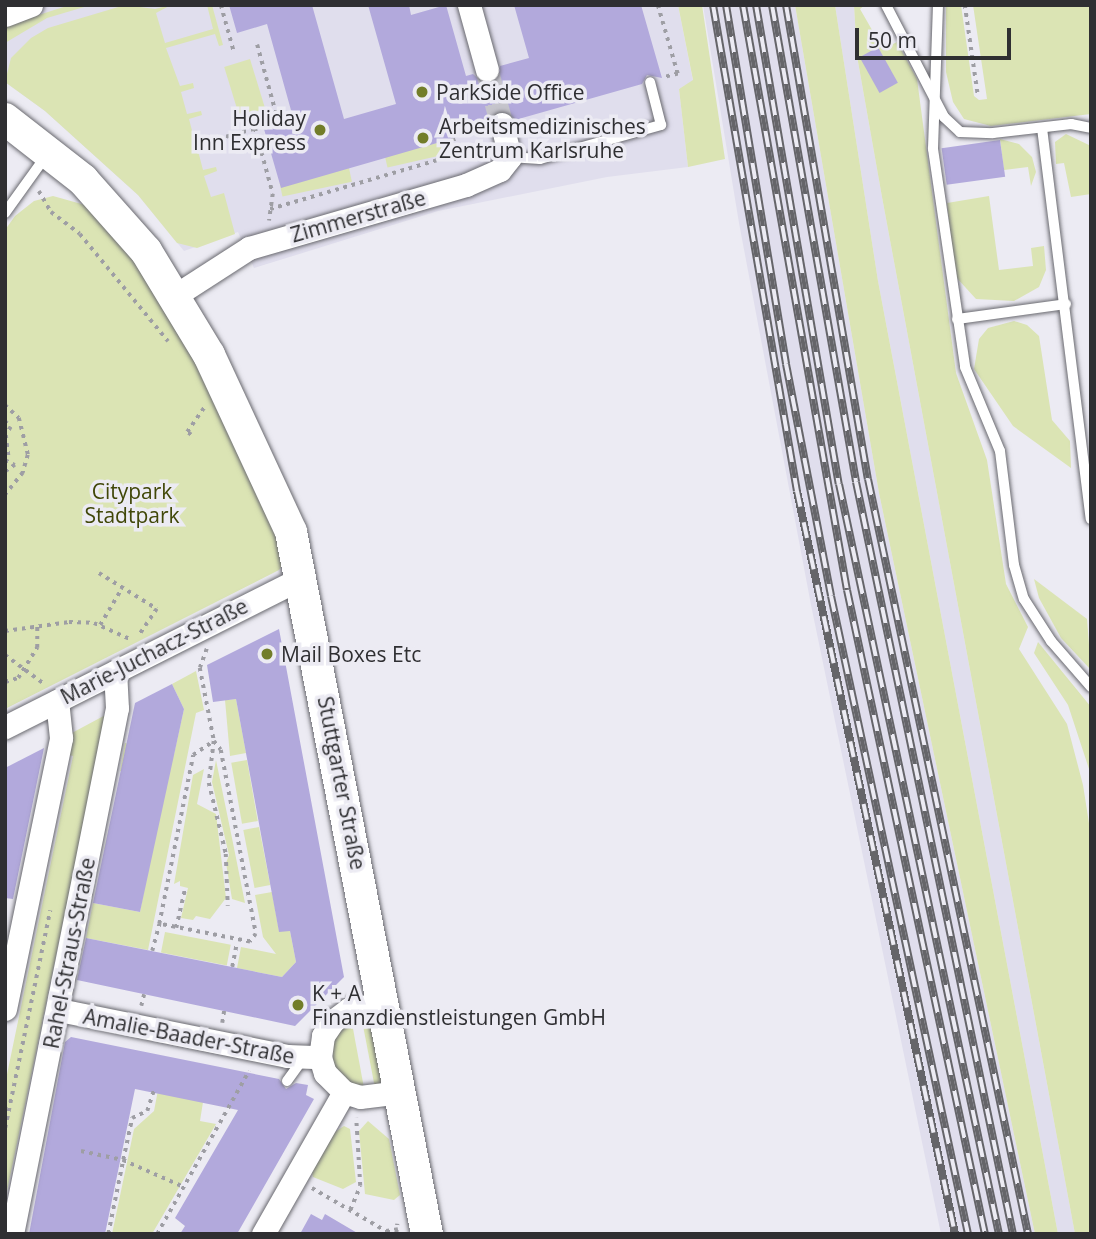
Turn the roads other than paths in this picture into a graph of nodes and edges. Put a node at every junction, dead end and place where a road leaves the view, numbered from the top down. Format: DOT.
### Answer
graph roads {
  1 [pos="31,5"];
  2 [pos="468,5"];
  3 [pos="886,5"];
  4 [pos="938,5"];
  5 [pos="5,15"];
  6 [pos="487,70"];
  7 [pos="651,83"];
  8 [pos="935,97"];
  9 [pos="5,119"];
  10 [pos="1042,128"];
  11 [pos="1091,128"];
  12 [pos="506,140"];
  13 [pos="50,152"];
  14 [pos="5,213"];
  15 [pos="176,295"];
  16 [pos="1066,304"];
  17 [pos="957,319"];
  18 [pos="1091,519"];
  19 [pos="303,577"];
  20 [pos="115,672"];
  21 [pos="1091,687"];
  22 [pos="57,701"];
  23 [pos="5,727"];
  24 [pos="384,1003"];
  25 [pos="5,1009"];
  26 [pos="59,1010"];
  27 [pos="312,1058"];
  28 [pos="287,1080"];
  29 [pos="344,1092"];
  30 [pos="386,1094"];
  31 [pos="411,1231"];
  32 [pos="12,1234"];
  33 [pos="263,1234"];
  1 -- 5 [label="street"];
  2 -- 6 [label="street"];
  3 -- 8 [label="lane"];
  4 -- 8 [label="lane"];
  7 -- 12 [label="lane"];
  8 -- 10 [label="lane"];
  8 -- 17 [label="lane"];
  9 -- 13 [label="main road, Stuttgarter Straße"];
  10 -- 11 [label="lane"];
  10 -- 16 [label="lane"];
  12 -- 15 [label="street, Zimmerstraße"];
  13 -- 14 [label="lane"];
  13 -- 15 [label="main road, Stuttgarter Straße"];
  15 -- 19 [label="main road, Stuttgarter Straße"];
  16 -- 17 [label="lane"];
  16 -- 18 [label="lane"];
  17 -- 21 [label="lane"];
  19 -- 20 [label="street, Marie-Juchacz-Straße"];
  19 -- 24 [label="main road, Stuttgarter Straße"];
  20 -- 22 [label="street, Marie-Juchacz-Straße"];
  20 -- 26 [label="street, Rahel-Straus-Straße"];
  22 -- 23 [label="street, Marie-Juchacz-Straße"];
  22 -- 25 [label="street"];
  24 -- 27 [label="street"];
  24 -- 30 [label="main road, Stuttgarter Straße"];
  26 -- 27 [label="street, Amalie-Baader-Straße"];
  26 -- 32 [label="street, Rahel-Straus-Straße"];
  27 -- 28 [label="lane"];
  27 -- 29 [label="street"];
  29 -- 30 [label="street"];
  29 -- 33 [label="street"];
  30 -- 31 [label="main road, Stuttgarter Straße"];
}
